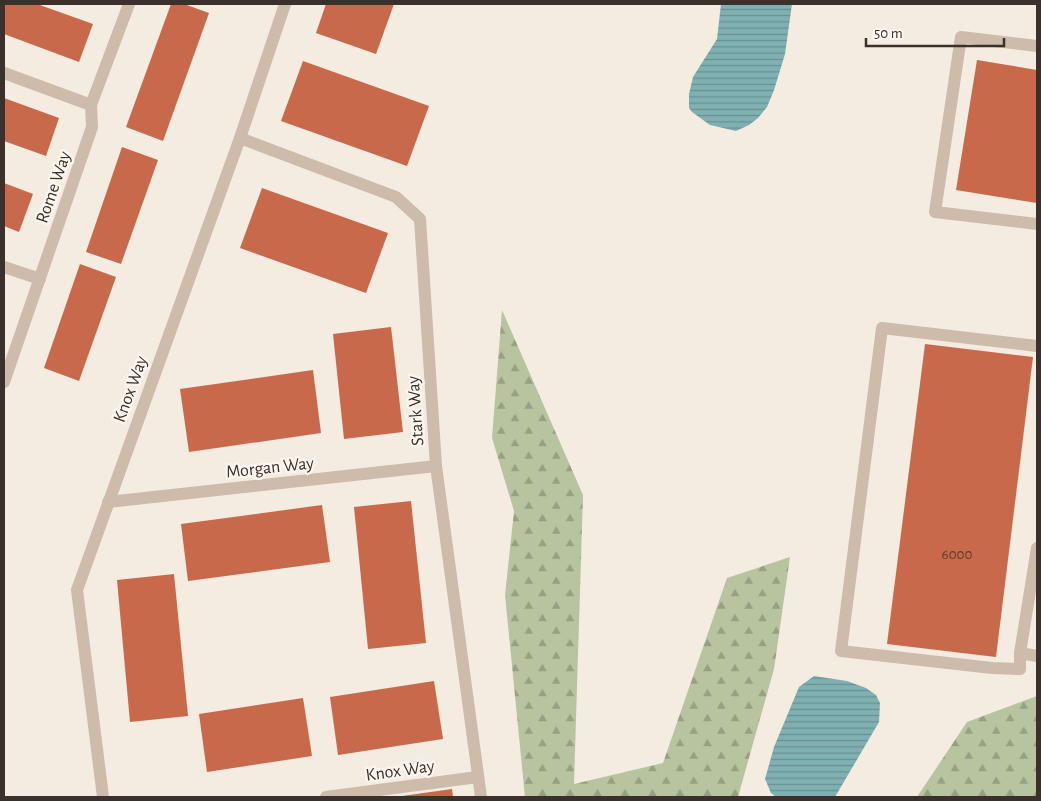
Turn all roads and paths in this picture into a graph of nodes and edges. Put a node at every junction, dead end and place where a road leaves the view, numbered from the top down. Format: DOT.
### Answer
graph roads {
  1 [pos="129,4"];
  2 [pos="285,4"];
  3 [pos="1037,46"];
  4 [pos="4,73"];
  5 [pos="91,105"];
  6 [pos="240,138"];
  7 [pos="1037,224"];
  8 [pos="4,267"];
  9 [pos="40,279"];
  10 [pos="1037,346"];
  11 [pos="4,382"];
  12 [pos="436,466"];
  13 [pos="108,502"];
  14 [pos="1037,548"];
  15 [pos="1020,654"];
  16 [pos="1037,656"];
  17 [pos="478,777"];
  18 [pos="103,797"];
  19 [pos="326,797"];
  20 [pos="481,797"];
  1 -- 5 [label="street, Rome Way"];
  2 -- 6 [label="street, Knox Way"];
  3 -- 7 [label="street"];
  4 -- 5 [label="street"];
  5 -- 9 [label="street, Rome Way"];
  6 -- 12 [label="street, Stark Way"];
  6 -- 13 [label="street, Knox Way"];
  8 -- 9 [label="street"];
  9 -- 11 [label="street, Rome Way"];
  10 -- 15 [label="street"];
  12 -- 13 [label="street, Morgan Way"];
  12 -- 17 [label="street, Stark Way"];
  13 -- 18 [label="street, Knox Way"];
  14 -- 15 [label="street"];
  15 -- 16 [label="street"];
  17 -- 19 [label="street, Knox Way"];
  17 -- 20 [label="street, Stark Way"];
}
